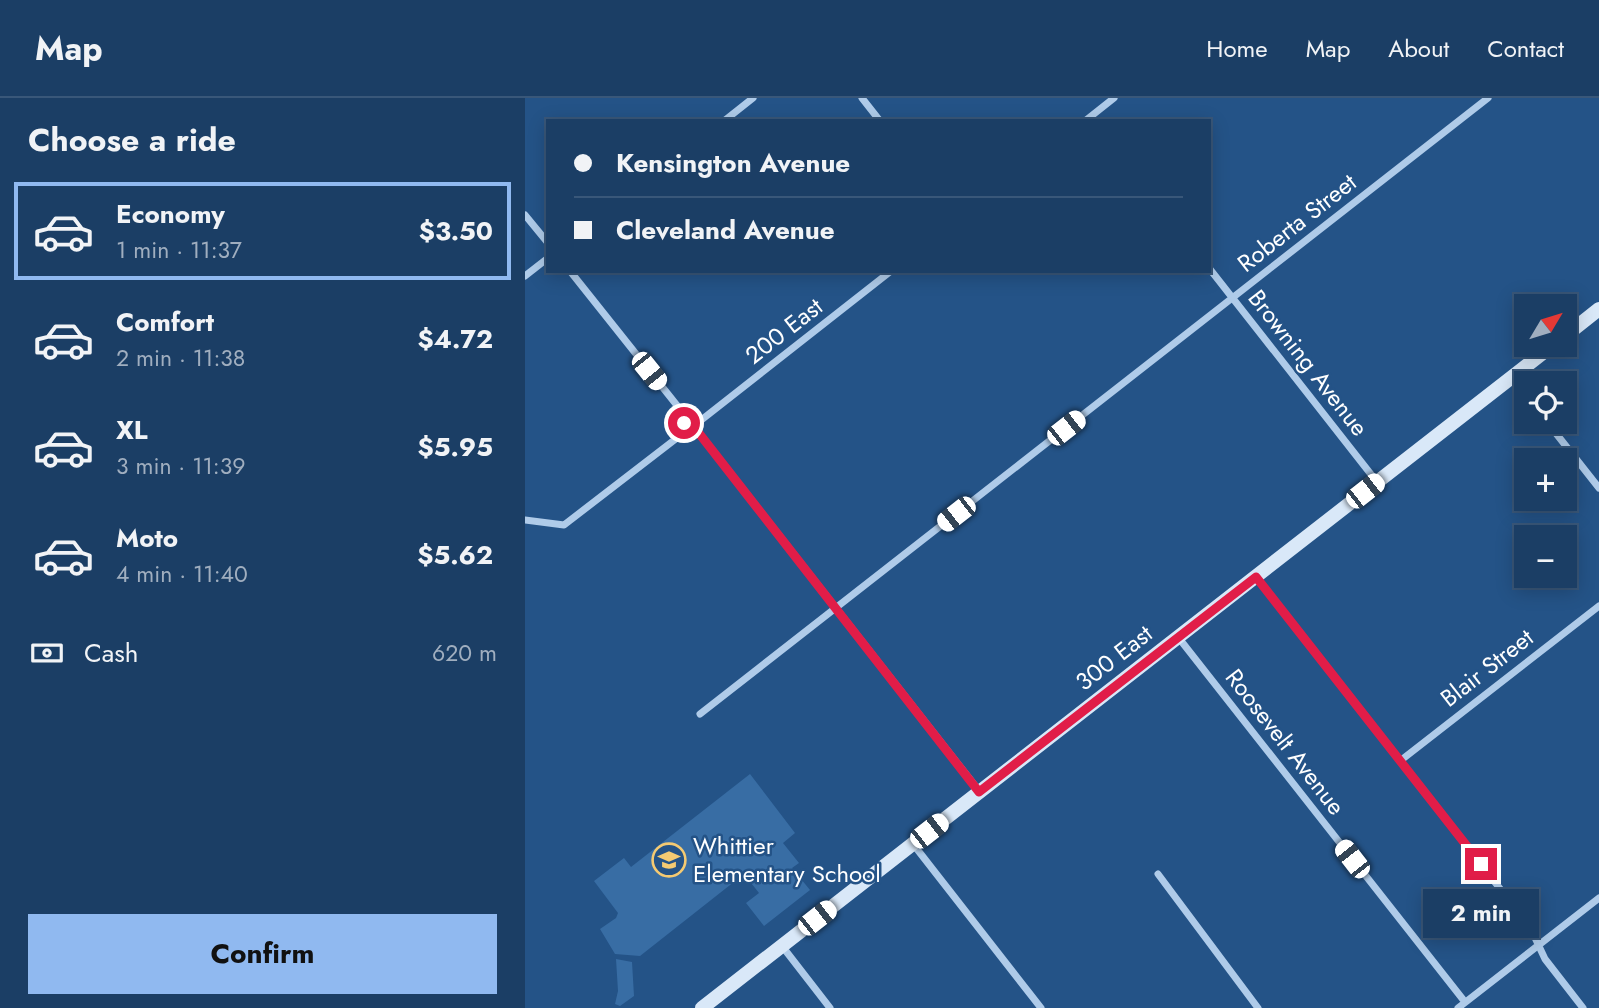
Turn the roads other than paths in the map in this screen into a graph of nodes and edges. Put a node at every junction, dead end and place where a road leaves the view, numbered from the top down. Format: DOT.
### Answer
graph roads {
  1 [pos="753,98"];
  2 [pos="862,98"];
  3 [pos="1114,98"];
  4 [pos="1488,98"];
  5 [pos="727,119"];
  6 [pos="878,119"];
  7 [pos="1090,119"];
  8 [pos="525,215"];
  9 [pos="546,241"];
  10 [pos="546,260"];
  11 [pos="1211,270"];
  12 [pos="572,273"];
  13 [pos="888,273"];
  14 [pos="525,276"];
  15 [pos="1233,298"];
  16 [pos="1599,309"];
  17 [pos="1577,326"];
  18 [pos="1538,357"];
  19 [pos="1512,377"];
  20 [pos="1514,380"];
  21 [pos="687,418"];
  22 [pos="699,421"];
  23 [pos="686,431"];
  24 [pos="698,432"];
  25 [pos="1556,434"];
  26 [pos="1377,482"];
  27 [pos="1599,488"];
  28 [pos="525,520"];
  29 [pos="1256,577"];
  30 [pos="1599,606"];
  31 [pos="836,608"];
  32 [pos="1178,637"];
  33 [pos="701,714"];
  34 [pos="1400,761"];
  35 [pos="979,792"];
  36 [pos="913,844"];
  37 [pos="1158,873"];
  38 [pos="1599,898"];
  39 [pos="1538,945"];
  40 [pos="782,946"];
  41 [pos="1465,1002"];
  42 [pos="702,1008"];
  43 [pos="830,1008"];
  44 [pos="1041,1008"];
  45 [pos="1258,1008"];
  46 [pos="1458,1008"];
  47 [pos="1583,1008"];
  1 -- 5 [label="street"];
  2 -- 6 [label="street"];
  3 -- 7 [label="street"];
  4 -- 15 [label="street, Roberta Street"];
  8 -- 9 [label="street"];
  10 -- 14 [label="street"];
  11 -- 15 [label="street, Browning Avenue"];
  12 -- 21 [label="street"];
  13 -- 22 [label="street, 200 East"];
  15 -- 26 [label="street, Browning Avenue"];
  15 -- 31 [label="street, Roberta Street"];
  16 -- 17 [label="street"];
  18 -- 19 [label="street, 300 East"];
  19 -- 20 [label="street"];
  19 -- 26 [label="street, 300 East"];
  21 -- 22 [label="street"];
  21 -- 23 [label="street"];
  22 -- 24 [label="street"];
  23 -- 24 [label="street"];
  23 -- 28 [label="street"];
  24 -- 31 [label="street"];
  25 -- 27 [label="street"];
  26 -- 29 [label="street, 300 East"];
  29 -- 32 [label="street, 300 East"];
  29 -- 34 [label="street"];
  30 -- 34 [label="street, Blair Street"];
  31 -- 33 [label="street, Roberta Street"];
  31 -- 35 [label="street"];
  32 -- 35 [label="street, 300 East"];
  32 -- 41 [label="street, Roosevelt Avenue"];
  34 -- 39 [label="street"];
  35 -- 36 [label="street, 300 East"];
  36 -- 40 [label="street, 300 East"];
  36 -- 44 [label="street"];
  37 -- 45 [label="street"];
  38 -- 39 [label="street"];
  39 -- 41 [label="street"];
  39 -- 47 [label="street"];
  40 -- 42 [label="street, 300 East"];
  40 -- 43 [label="street"];
  41 -- 46 [label="street"];
}
